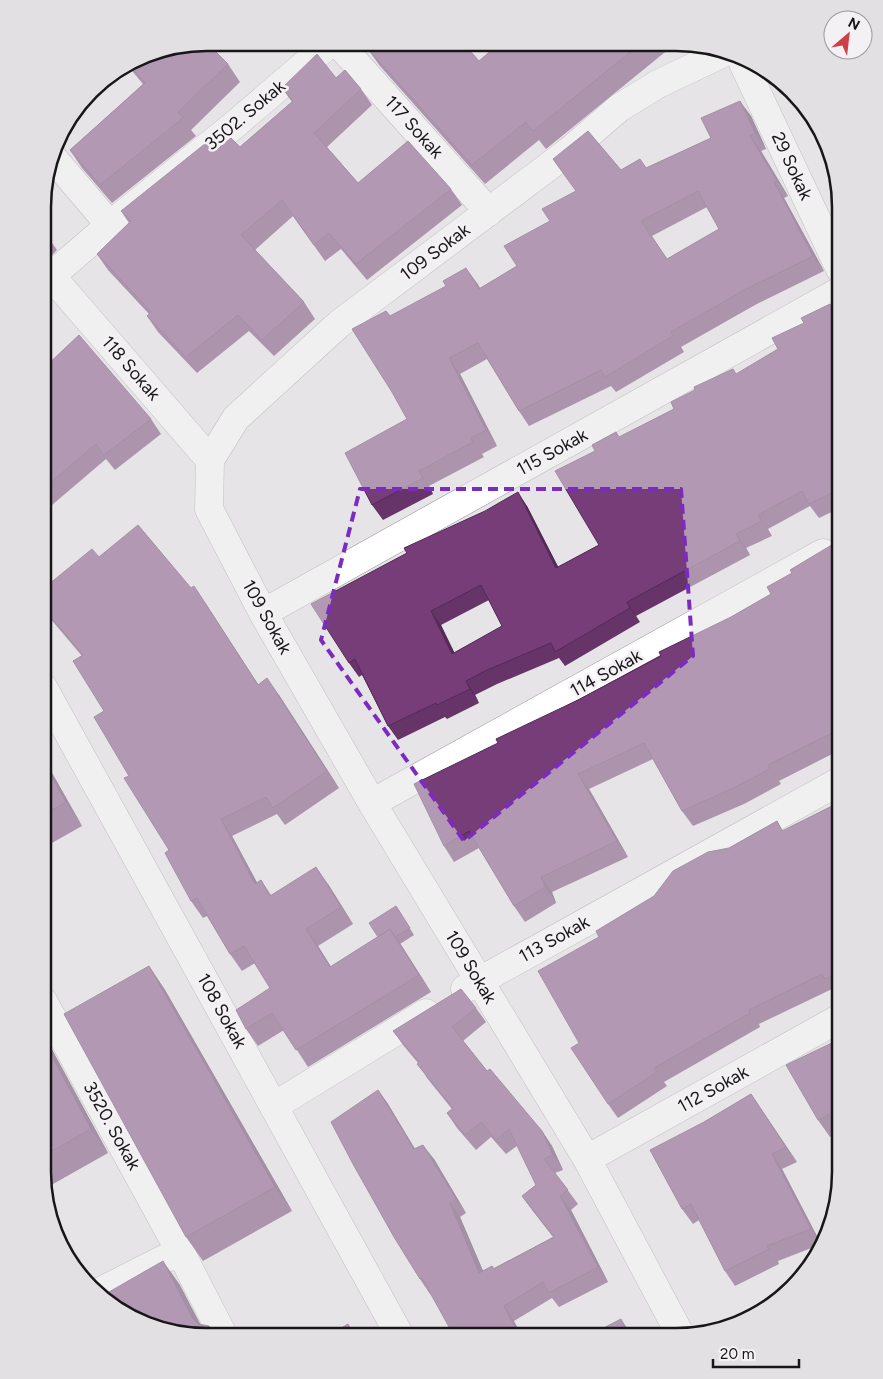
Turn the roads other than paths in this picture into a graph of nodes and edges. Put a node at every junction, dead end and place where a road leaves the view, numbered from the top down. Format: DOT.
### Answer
graph roads {
  1 [pos="320,52"];
  2 [pos="346,52"];
  3 [pos="715,57"];
  4 [pos="745,68"];
  5 [pos="58,165"];
  6 [pos="489,212"];
  7 [pos="110,225"];
  8 [pos="832,252"];
  9 [pos="51,277"];
  10 [pos="51,283"];
  11 [pos="832,296"];
  12 [pos="210,460"];
  13 [pos="832,548"];
  14 [pos="263,612"];
  15 [pos="51,702"];
  16 [pos="831,786"];
  17 [pos="372,804"];
  18 [pos="480,980"];
  19 [pos="51,1016"];
  20 [pos="831,1023"];
  21 [pos="274,1106"];
  22 [pos="587,1159"];
  23 [pos="180,1251"];
  24 [pos="105,1289"];
  25 [pos="219,1328"];
  26 [pos="396,1328"];
  27 [pos="677,1328"];
  1 -- 7 [label="street, 3502. Sokak"];
  2 -- 6 [label="street, 117 Sokak"];
  3 -- 6 [label="street, 109 Sokak"];
  4 -- 8 [label="street, 29 Sokak"];
  5 -- 7 [label="street"];
  6 -- 12 [label="street, 109 Sokak"];
  7 -- 9 [label="street, 3502. Sokak"];
  10 -- 12 [label="street, 118 Sokak"];
  11 -- 14 [label="street, 115 Sokak"];
  12 -- 14 [label="street, 109 Sokak"];
  13 -- 17 [label="street, 114 Sokak"];
  14 -- 17 [label="street, 109 Sokak"];
  15 -- 21 [label="street, 108 Sokak"];
  16 -- 18 [label="street, 113 Sokak"];
  17 -- 18 [label="street, 109 Sokak"];
  18 -- 21 [label="street, 113 Sokak"];
  18 -- 22 [label="street, 109 Sokak"];
  19 -- 23 [label="street, 3520. Sokak"];
  20 -- 22 [label="street, 112 Sokak"];
  21 -- 26 [label="street, 108 Sokak"];
  22 -- 27 [label="street, 109 Sokak"];
  23 -- 24 [label="street"];
  23 -- 25 [label="street, 3520. Sokak"];
}
